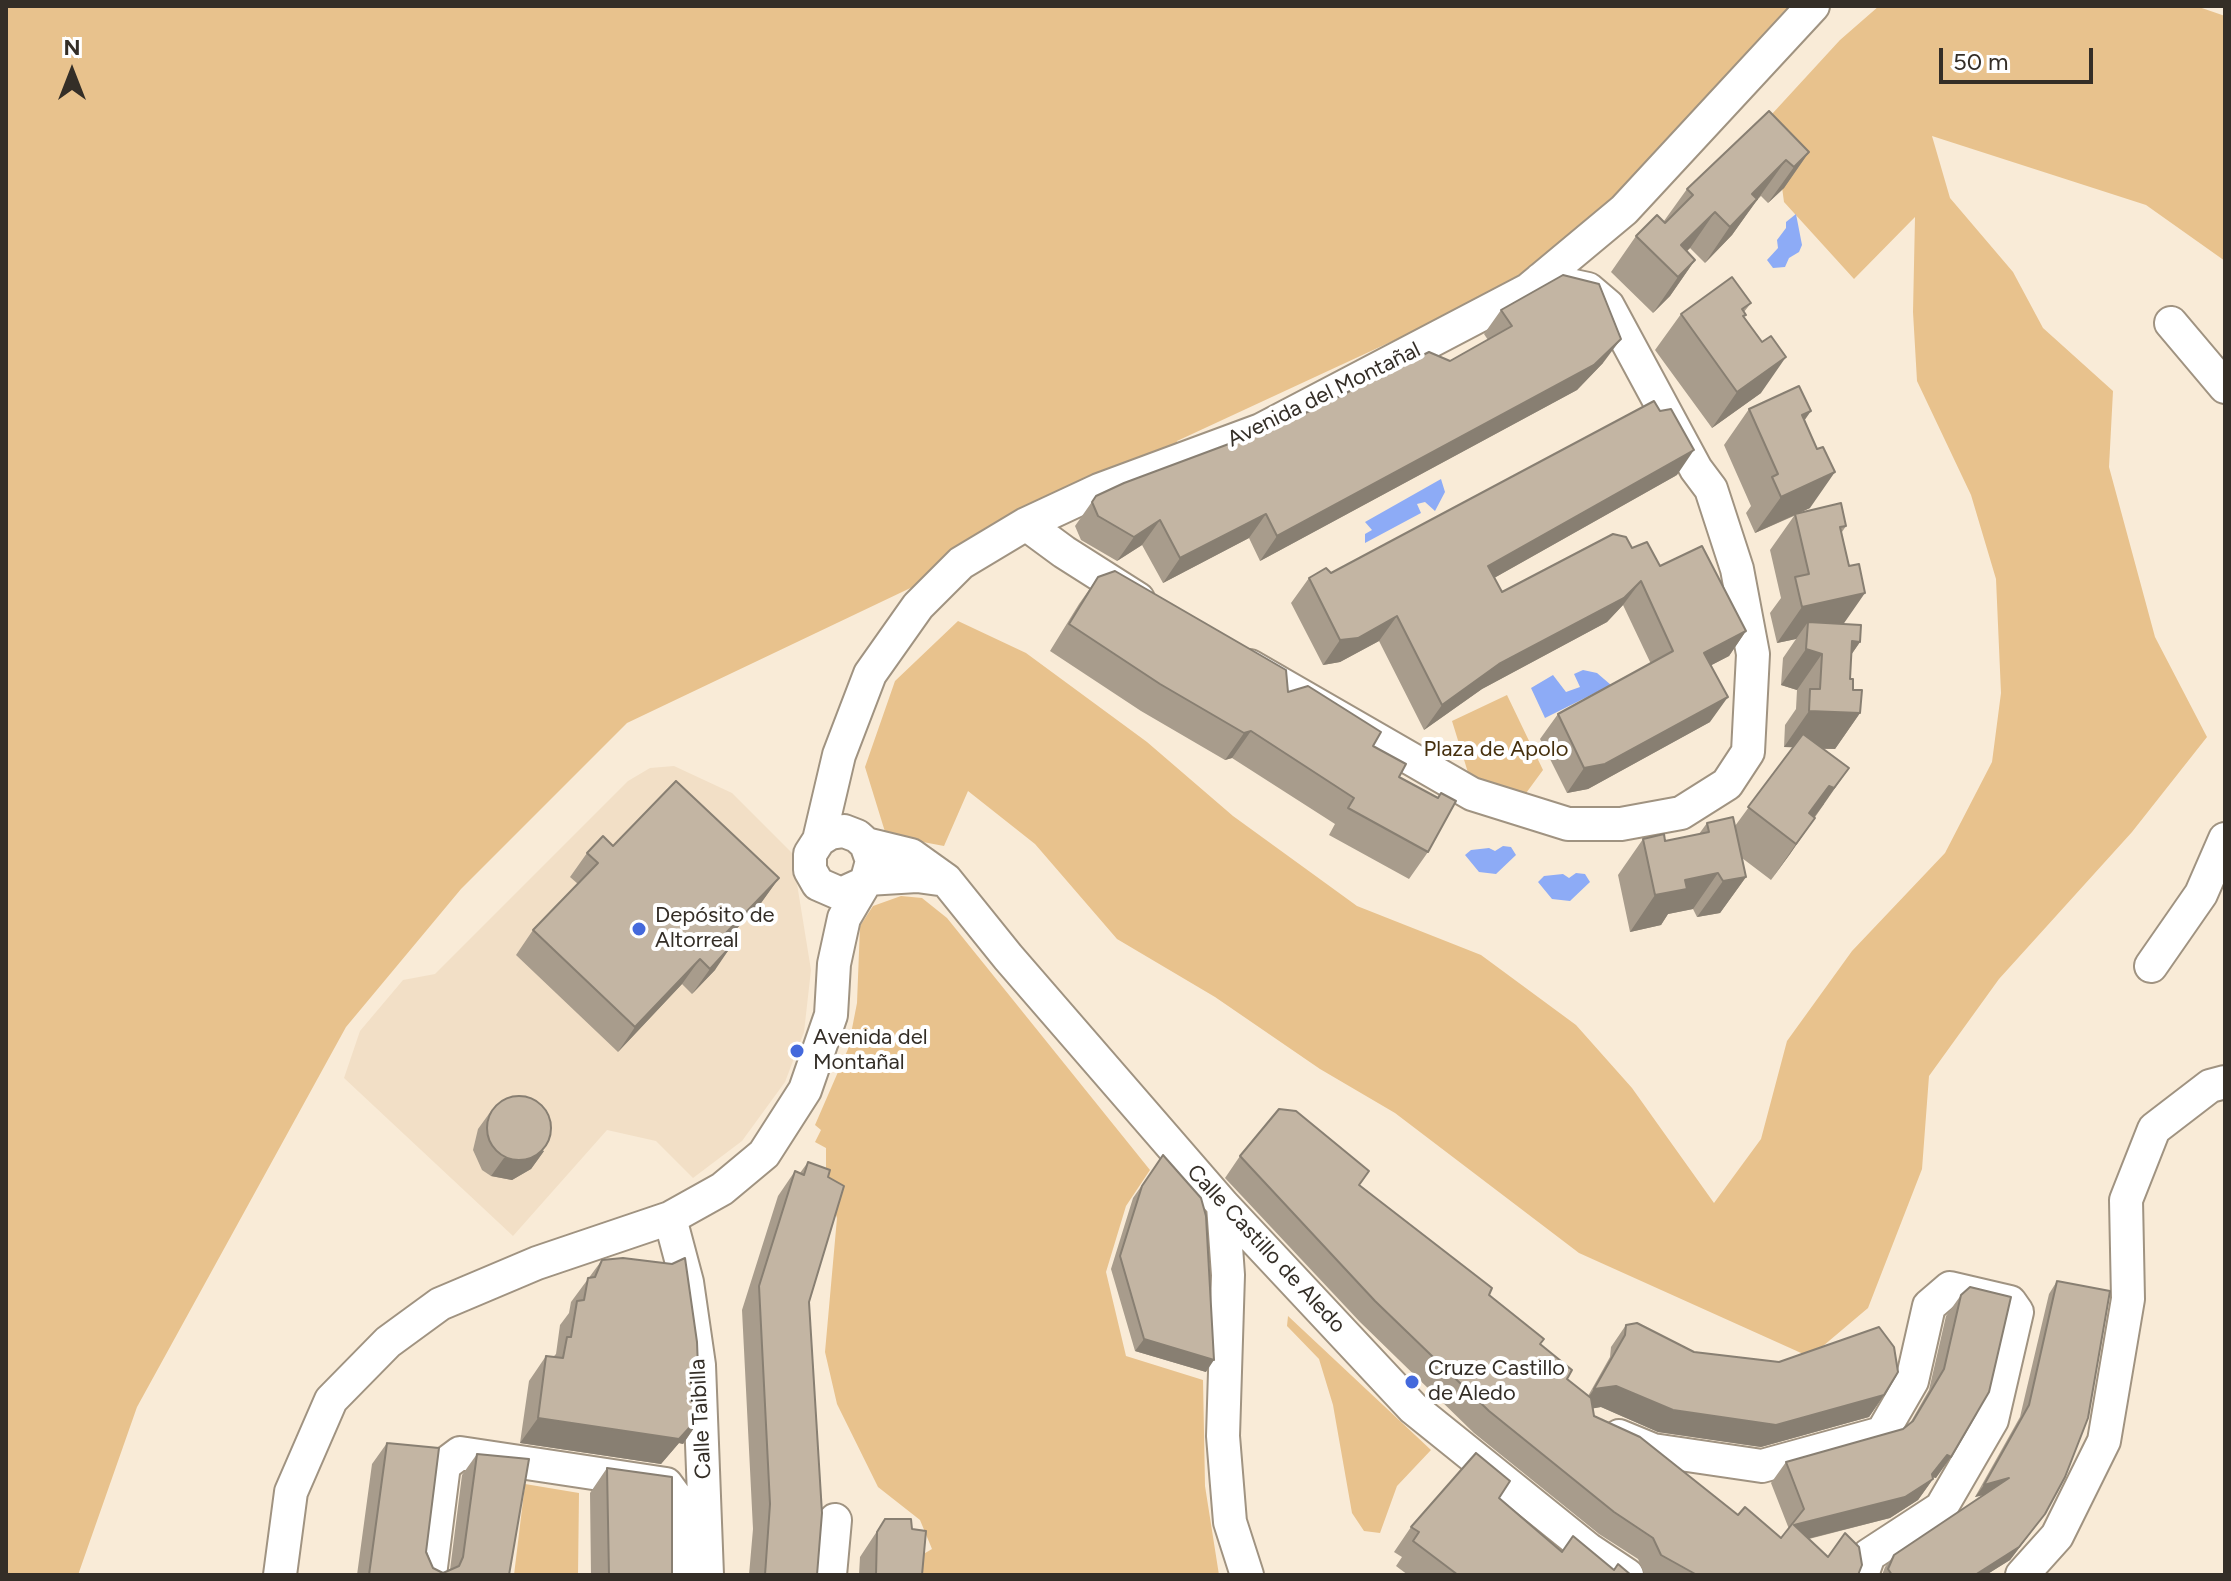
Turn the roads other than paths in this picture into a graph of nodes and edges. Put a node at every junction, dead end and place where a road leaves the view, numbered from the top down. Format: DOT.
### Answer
graph roads {
  1 [pos="1813,6"];
  2 [pos="1541,279"];
  3 [pos="2171,323"];
  4 [pos="2225,387"];
  5 [pos="1026,524"];
  6 [pos="1165,615"];
  7 [pos="1220,648"];
  8 [pos="839,755"];
  9 [pos="2225,839"];
  10 [pos="819,840"];
  11 [pos="862,840"];
  12 [pos="946,880"];
  13 [pos="865,881"];
  14 [pos="818,884"];
  15 [pos="834,964"];
  16 [pos="2151,966"];
  17 [pos="2225,1082"];
  18 [pos="1223,1205"];
  19 [pos="670,1218"];
  20 [pos="1594,1425"];
  21 [pos="835,1520"];
  22 [pos="280,1575"];
  23 [pos="430,1575"];
  24 [pos="679,1575"];
  25 [pos="707,1575"];
  26 [pos="830,1575"];
  27 [pos="1247,1575"];
  28 [pos="1627,1575"];
  29 [pos="1862,1575"];
  30 [pos="2022,1575"];
  1 -- 2 [label="street, Avenida del Montañal"];
  2 -- 5 [label="street, Avenida del Montañal"];
  2 -- 7 [label="street"];
  3 -- 4 [label="street"];
  5 -- 6 [label="street"];
  5 -- 8 [label="street, Avenida del Montañal"];
  8 -- 10 [label="street, Avenida del Montañal"];
  8 -- 11 [label="street"];
  9 -- 16 [label="street"];
  10 -- 11 [label="street"];
  10 -- 14 [label="street"];
  11 -- 12 [label="street, Calle Castillo de Aledo"];
  11 -- 13 [label="street"];
  12 -- 13 [label="street"];
  12 -- 18 [label="street, Calle Castillo de Aledo"];
  13 -- 14 [label="street"];
  13 -- 15 [label="street"];
  14 -- 15 [label="street"];
  15 -- 19 [label="street"];
  17 -- 30 [label="street"];
  18 -- 27 [label="street"];
  18 -- 28 [label="street, Calle Castillo de Aledo"];
  19 -- 22 [label="street"];
  19 -- 25 [label="street, Calle Taibilla"];
  20 -- 29 [label="street"];
  21 -- 26 [label="street"];
  23 -- 24 [label="street"];
}
